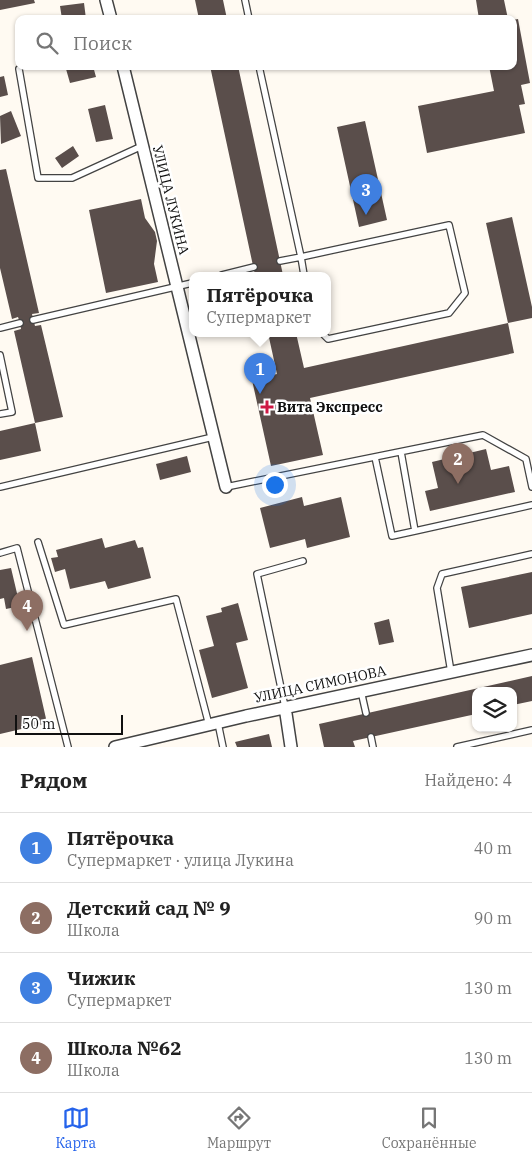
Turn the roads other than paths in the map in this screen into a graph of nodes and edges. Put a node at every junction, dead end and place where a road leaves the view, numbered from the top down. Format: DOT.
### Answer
graph roads {
  1 [pos="106,0"];
  2 [pos="245,0"];
  3 [pos="110,15"];
  4 [pos="248,15"];
  5 [pos="18,70"];
  6 [pos="124,70"];
  7 [pos="260,70"];
  8 [pos="142,146"];
  9 [pos="301,257"];
  10 [pos="280,261"];
  11 [pos="254,267"];
  12 [pos="234,272"];
  13 [pos="304,272"];
  14 [pos="189,284"];
  15 [pos="177,287"];
  16 [pos="34,320"];
  17 [pos="20,323"];
  18 [pos="0,328"];
  19 [pos="189,336"];
  20 [pos="189,337"];
  21 [pos="326,337"];
  22 [pos="0,354"];
  23 [pos="0,414"];
  24 [pos="214,437"];
  25 [pos="401,452"];
  26 [pos="375,457"];
  27 [pos="226,487"];
  28 [pos="532,487"];
  29 [pos="0,488"];
  30 [pos="532,505"];
  31 [pos="414,531"];
  32 [pos="38,542"];
  33 [pos="0,553"];
  34 [pos="532,554"];
  35 [pos="303,561"];
  36 [pos="532,655"];
  37 [pos="451,672"];
  38 [pos="360,691"];
  39 [pos="285,707"];
  40 [pos="366,714"];
  41 [pos="214,724"];
  42 [pos="532,730"];
  43 [pos="371,737"];
  44 [pos="68,747"];
  45 [pos="115,747"];
  46 [pos="224,747"];
  47 [pos="291,747"];
  48 [pos="373,747"];
  49 [pos="457,747"];
  1 -- 3 [label="street"];
  2 -- 4 [label="lane"];
  5 -- 8 [label="lane"];
  6 -- 8 [label="street, УЛИЦА ЛУКИНА"];
  7 -- 9 [label="lane"];
  8 -- 15 [label="street, УЛИЦА ЛУКИНА"];
  9 -- 10 [label="lane"];
  9 -- 13 [label="lane"];
  9 -- 21 [label="lane"];
  11 -- 12 [label="lane"];
  14 -- 15 [label="lane"];
  15 -- 16 [label="lane"];
  15 -- 19 [label="street, УЛИЦА ЛУКИНА"];
  17 -- 18 [label="lane"];
  20 -- 24 [label="street, УЛИЦА ЛУКИНА"];
  22 -- 23 [label="lane"];
  24 -- 27 [label="street, УЛИЦА ЛУКИНА"];
  24 -- 29 [label="lane"];
  25 -- 26 [label="lane"];
  25 -- 28 [label="lane"];
  25 -- 31 [label="lane"];
  26 -- 27 [label="lane"];
  26 -- 31 [label="lane"];
  30 -- 31 [label="lane"];
  32 -- 41 [label="lane"];
  33 -- 44 [label="lane"];
  34 -- 37 [label="lane"];
  35 -- 39 [label="lane"];
  36 -- 37 [label="street, УЛИЦА СИМОНОВА"];
  37 -- 38 [label="street, УЛИЦА СИМОНОВА"];
  38 -- 39 [label="street, УЛИЦА СИМОНОВА"];
  38 -- 40 [label="lane"];
  39 -- 41 [label="street, УЛИЦА СИМОНОВА"];
  39 -- 47 [label="street"];
  41 -- 45 [label="street, УЛИЦА СИМОНОВА"];
  41 -- 46 [label="lane"];
  42 -- 49 [label="lane"];
  43 -- 48 [label="lane"];
}
